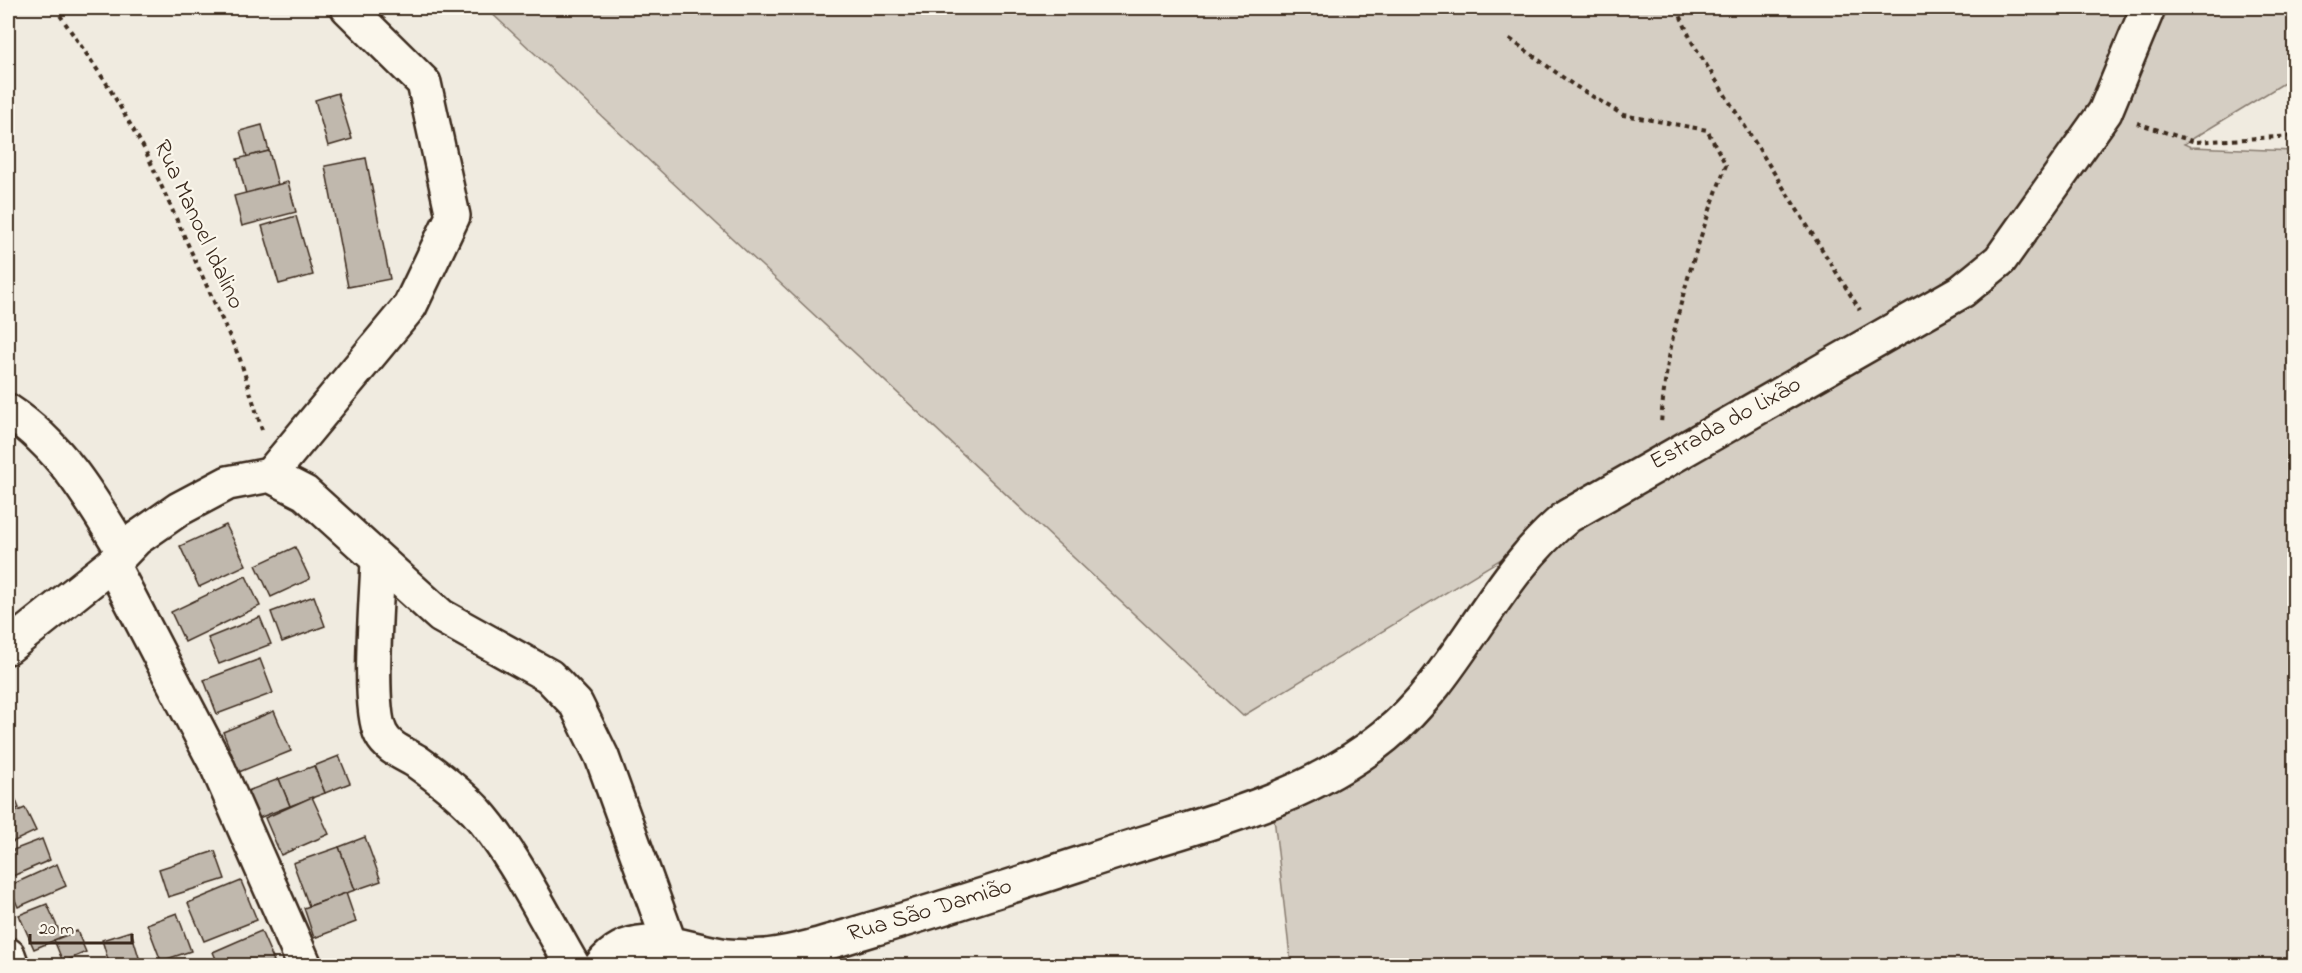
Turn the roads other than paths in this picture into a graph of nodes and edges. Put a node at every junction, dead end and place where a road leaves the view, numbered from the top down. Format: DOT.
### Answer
graph roads {
  1 [pos="348,8"];
  2 [pos="2148,8"];
  3 [pos="8,411"];
  4 [pos="270,475"];
  5 [pos="118,558"];
  6 [pos="378,561"];
  7 [pos="8,647"];
  8 [pos="1259,807"];
  9 [pos="669,942"];
  10 [pos="8,956"];
  11 [pos="12,966"];
  12 [pos="305,966"];
  13 [pos="573,966"];
  14 [pos="601,966"];
  1 -- 4 [label="street"];
  2 -- 8 [label="street, Estrada do Lixão"];
  3 -- 5 [label="street"];
  4 -- 5 [label="street"];
  4 -- 6 [label="street"];
  5 -- 7 [label="street"];
  5 -- 12 [label="street"];
  6 -- 9 [label="street"];
  6 -- 13 [label="street"];
  8 -- 9 [label="street, Rua São Damião"];
  9 -- 14 [label="street, Rua São Damião"];
  10 -- 11 [label="street"];
}
